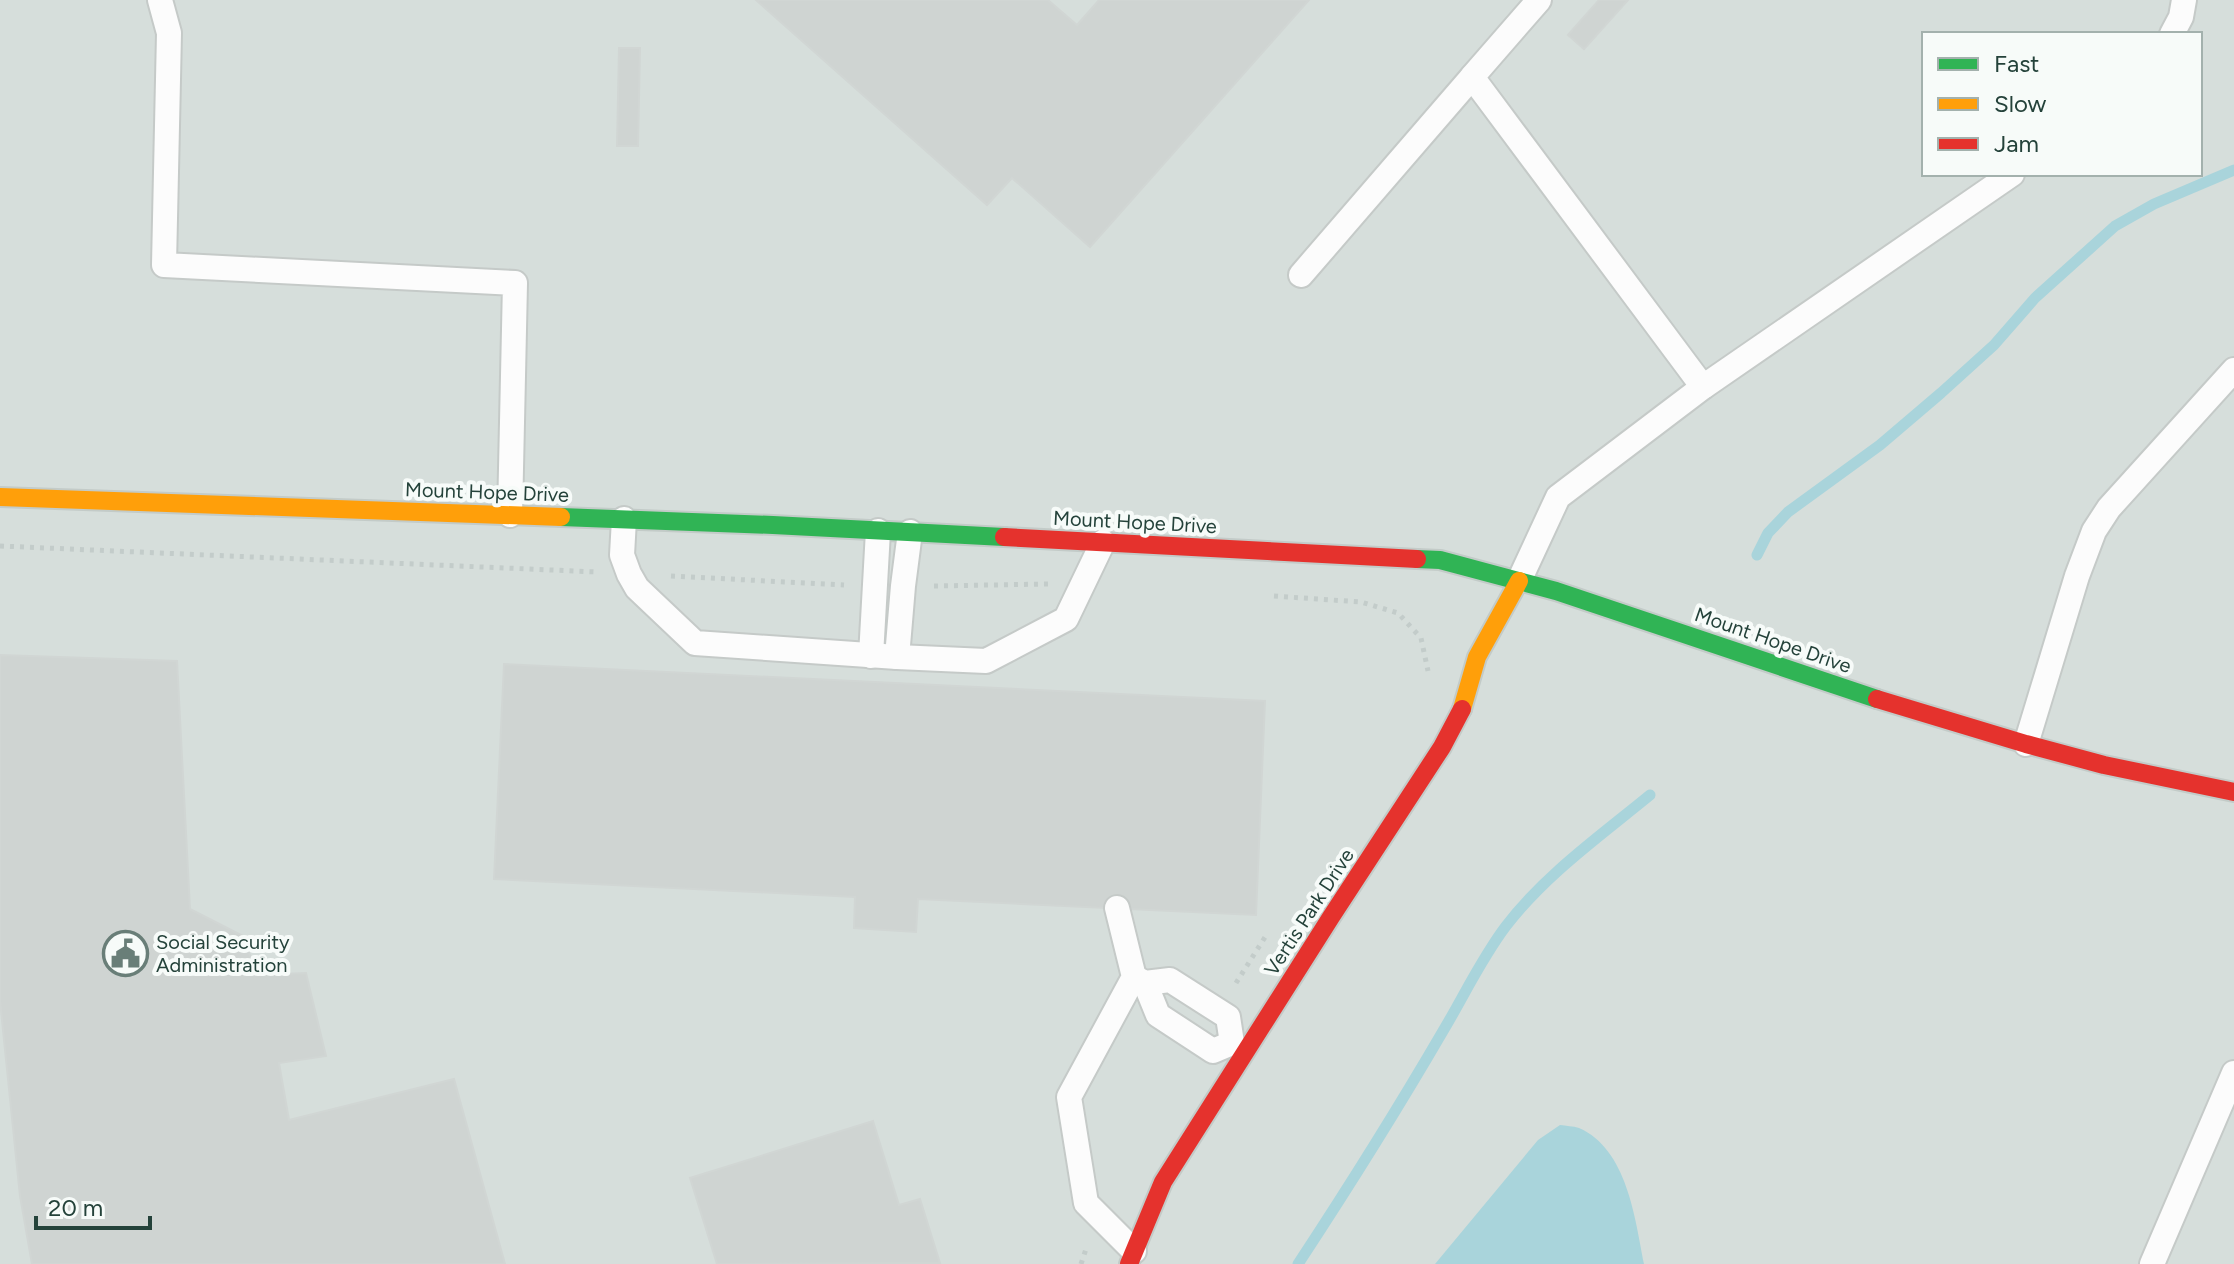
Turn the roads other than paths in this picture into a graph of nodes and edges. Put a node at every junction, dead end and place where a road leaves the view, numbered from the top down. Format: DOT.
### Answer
graph roads {
  1 [pos="160,0"];
  2 [pos="1539,0"];
  3 [pos="2184,0"];
  4 [pos="2173,32"];
  5 [pos="1472,77"];
  6 [pos="2009,176"];
  7 [pos="1301,275"];
  8 [pos="2234,370"];
  9 [pos="1703,387"];
  10 [pos="0,497"];
  11 [pos="510,515"];
  12 [pos="624,519"];
  13 [pos="878,531"];
  14 [pos="910,532"];
  15 [pos="1103,542"];
  16 [pos="1519,581"];
  17 [pos="871,656"];
  18 [pos="897,657"];
  19 [pos="2026,744"];
  20 [pos="2234,792"];
  21 [pos="1117,908"];
  22 [pos="1140,980"];
  23 [pos="1239,1047"];
  24 [pos="2234,1073"];
  25 [pos="1131,1258"];
  26 [pos="2152,1264"];
  1 -- 11 [label="lane"];
  2 -- 5 [label="lane"];
  3 -- 4 [label="lane"];
  5 -- 7 [label="lane"];
  5 -- 9 [label="lane"];
  6 -- 9 [label="lane"];
  8 -- 19 [label="lane"];
  9 -- 16 [label="lane"];
  10 -- 11 [label="street, Mount Hope Drive"];
  11 -- 12 [label="street, Mount Hope Drive"];
  12 -- 13 [label="street, Mount Hope Drive"];
  12 -- 17 [label="lane"];
  13 -- 14 [label="street, Mount Hope Drive"];
  13 -- 17 [label="lane"];
  14 -- 15 [label="street, Mount Hope Drive"];
  14 -- 18 [label="lane"];
  15 -- 16 [label="street, Mount Hope Drive"];
  15 -- 18 [label="lane"];
  16 -- 19 [label="street, Mount Hope Drive"];
  16 -- 23 [label="street, Vertis Park Drive"];
  17 -- 18 [label="lane"];
  19 -- 20 [label="street, Mount Hope Drive"];
  21 -- 22 [label="lane"];
  22 -- 23 [label="lane"];
  22 -- 23 [label="lane"];
  22 -- 25 [label="lane"];
  23 -- 25 [label="street, Vertis Park Drive"];
  24 -- 26 [label="lane"];
}
